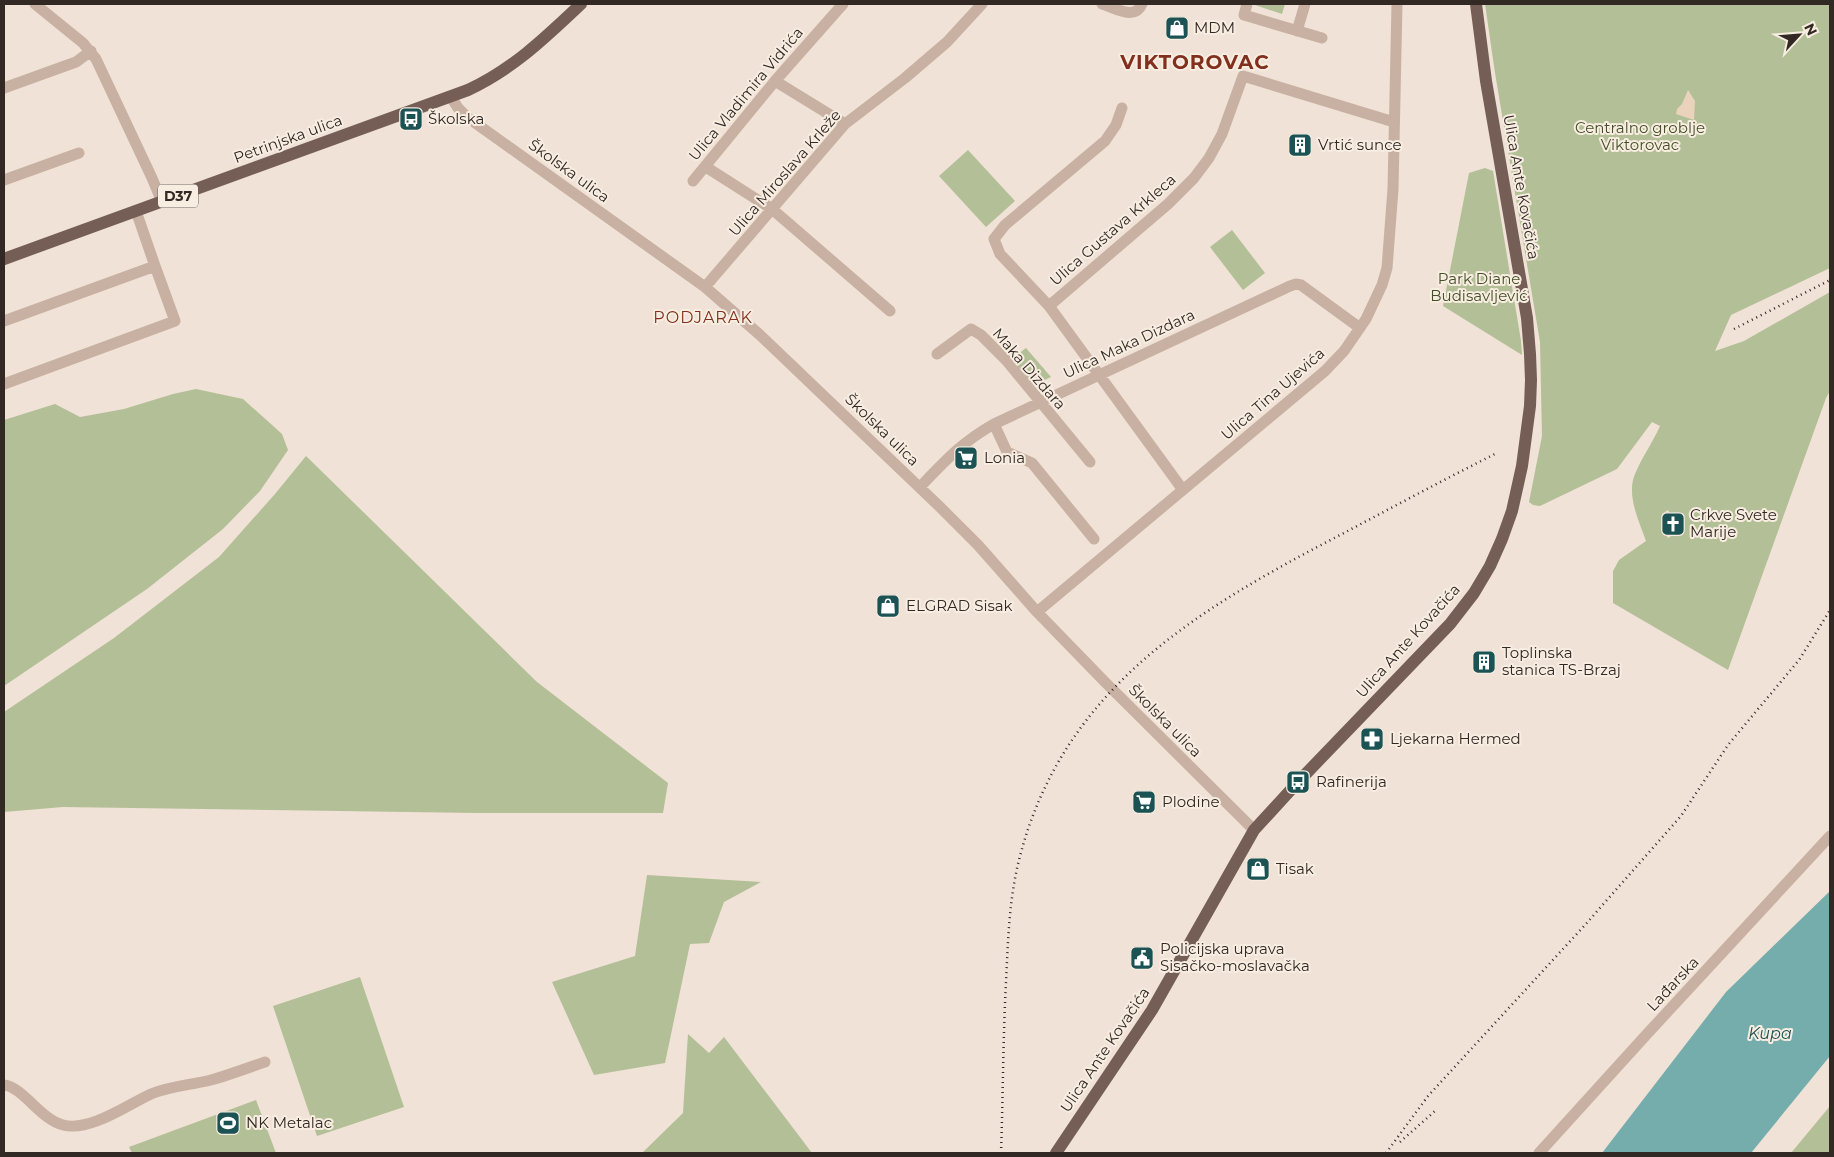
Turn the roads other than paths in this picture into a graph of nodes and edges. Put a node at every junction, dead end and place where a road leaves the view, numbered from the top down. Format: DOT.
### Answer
graph roads {
  1 [pos="35,4"];
  2 [pos="581,4"];
  3 [pos="843,4"];
  4 [pos="982,4"];
  5 [pos="1102,4"];
  6 [pos="1142,4"];
  7 [pos="1305,4"];
  8 [pos="1396,4"];
  9 [pos="1476,4"];
  10 [pos="1246,9"];
  11 [pos="1297,31"];
  12 [pos="1322,38"];
  13 [pos="91,51"];
  14 [pos="775,81"];
  15 [pos="4,88"];
  16 [pos="451,97"];
  17 [pos="1122,108"];
  18 [pos="1394,122"];
  19 [pos="845,124"];
  20 [pos="79,152"];
  21 [pos="706,167"];
  22 [pos="4,180"];
  23 [pos="693,181"];
  24 [pos="162,202"];
  25 [pos="772,209"];
  26 [pos="136,211"];
  27 [pos="4,259"];
  28 [pos="155,266"];
  29 [pos="705,287"];
  30 [pos="1050,306"];
  31 [pos="890,311"];
  32 [pos="4,321"];
  33 [pos="1360,328"];
  34 [pos="937,354"];
  35 [pos="1099,374"];
  36 [pos="4,384"];
  37 [pos="1039,402"];
  38 [pos="994,424"];
  39 [pos="1090,462"];
  40 [pos="920,487"];
  41 [pos="1183,490"];
  42 [pos="1094,539"];
  43 [pos="1037,612"];
  44 [pos="1254,830"];
  45 [pos="1830,836"];
  46 [pos="265,1062"];
  47 [pos="4,1085"];
  48 [pos="1056,1153"];
  49 [pos="1539,1153"];
  1 -- 13 [label="street"];
  2 -- 16 [label="main road, D37"];
  3 -- 14 [label="street, Ulica Vladimira Vidrića"];
  4 -- 19 [label="street, Ulica Miroslava Krleže"];
  5 -- 6 [label="street"];
  7 -- 11 [label="street"];
  8 -- 18 [label="street, Ulica Tina Ujevića"];
  9 -- 44 [label="main road, Ulica Ante Kovačića"];
  10 -- 11 [label="street"];
  11 -- 12 [label="street"];
  13 -- 15 [label="street"];
  13 -- 24 [label="street"];
  14 -- 19 [label="street"];
  14 -- 21 [label="street, Ulica Vladimira Vidrića"];
  16 -- 24 [label="main road, Petrinjska ulica / D37"];
  16 -- 29 [label="street, Školska ulica"];
  17 -- 30 [label="street"];
  18 -- 30 [label="street, Ulica Gustava Krkleca"];
  18 -- 33 [label="street, Ulica Tina Ujevića"];
  19 -- 25 [label="street, Ulica Miroslava Krleže"];
  20 -- 22 [label="street"];
  21 -- 23 [label="street, Ulica Vladimira Vidrića"];
  21 -- 25 [label="street"];
  24 -- 26 [label="main road, Petrinjska ulica / D37"];
  25 -- 29 [label="street, Ulica Miroslava Krleže"];
  25 -- 31 [label="street"];
  26 -- 27 [label="main road, Petrinjska ulica / D37"];
  26 -- 28 [label="street"];
  28 -- 32 [label="street"];
  28 -- 36 [label="street"];
  29 -- 40 [label="street, Školska ulica"];
  30 -- 35 [label="street"];
  33 -- 35 [label="street, Ulica Maka Dizdara"];
  33 -- 41 [label="street, Ulica Tina Ujevića"];
  34 -- 37 [label="street, Maka Dizdara"];
  35 -- 37 [label="street, Ulica Maka Dizdara"];
  35 -- 41 [label="street"];
  37 -- 38 [label="street, Ulica Maka Dizdara"];
  37 -- 39 [label="street, Maka Dizdara"];
  38 -- 40 [label="street, Ulica Maka Dizdara"];
  38 -- 42 [label="street"];
  40 -- 43 [label="street, Školska ulica"];
  41 -- 43 [label="street, Ulica Tina Ujevića"];
  43 -- 44 [label="street, Školska ulica"];
  44 -- 48 [label="main road, Ulica Ante Kovačića"];
  45 -- 49 [label="street, Lađarska"];
  46 -- 47 [label="street"];
}
